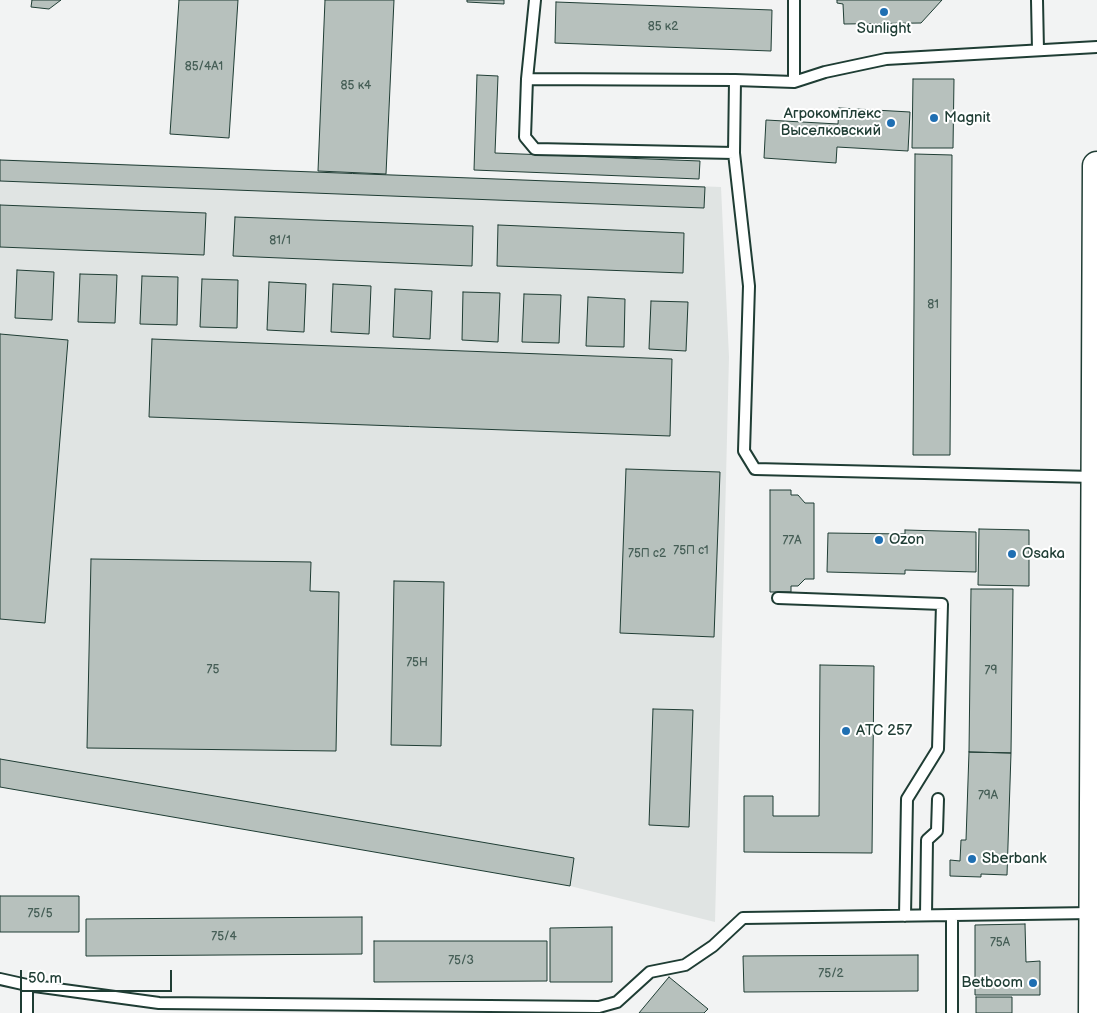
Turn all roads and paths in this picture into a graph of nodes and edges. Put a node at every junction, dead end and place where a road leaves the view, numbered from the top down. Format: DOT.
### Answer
graph roads {
  1 [pos="535,0"];
  2 [pos="794,0"];
  3 [pos="1037,0"];
  4 [pos="1097,47"];
  5 [pos="1038,50"];
  6 [pos="527,79"];
  7 [pos="735,80"];
  8 [pos="794,82"];
  9 [pos="734,153"];
  10 [pos="1097,166"];
  11 [pos="1095,477"];
  12 [pos="1096,557"];
  13 [pos="778,598"];
  14 [pos="938,799"];
  15 [pos="1093,913"];
  16 [pos="926,915"];
  17 [pos="952,915"];
  18 [pos="905,916"];
  19 [pos="0,979"];
  20 [pos="27,985"];
  21 [pos="159,1008"];
  22 [pos="27,1013"];
  23 [pos="952,1013"];
  24 [pos="1093,1013"];
  1 -- 6 [label="lane"];
  2 -- 8 [label="lane"];
  3 -- 5 [label="lane"];
  4 -- 5 [label="lane"];
  5 -- 8 [label="lane"];
  6 -- 7 [label="lane"];
  6 -- 9 [label="lane"];
  7 -- 8 [label="lane"];
  7 -- 9 [label="lane"];
  9 -- 11 [label="lane"];
  10 -- 11 [label="main road"];
  11 -- 12 [label="main road"];
  12 -- 15 [label="main road"];
  13 -- 18 [label="lane"];
  14 -- 16 [label="lane"];
  15 -- 17 [label="lane"];
  15 -- 24 [label="main road"];
  16 -- 17 [label="lane"];
  16 -- 18 [label="lane"];
  17 -- 23 [label="lane"];
  18 -- 21 [label="lane"];
  19 -- 20 [label="lane"];
  20 -- 21 [label="lane"];
  20 -- 22 [label="lane"];
}
